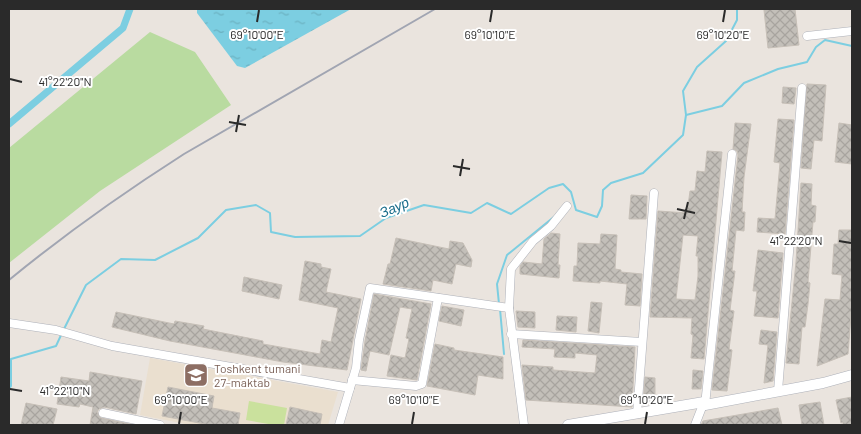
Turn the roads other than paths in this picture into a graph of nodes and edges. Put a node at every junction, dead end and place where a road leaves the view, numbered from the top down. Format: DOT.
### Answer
graph roads {
  1 [pos="852,31"];
  2 [pos="807,36"];
  3 [pos="802,88"];
  4 [pos="732,154"];
  5 [pos="654,194"];
  6 [pos="566,206"];
  7 [pos="438,298"];
  8 [pos="509,308"];
  9 [pos="9,323"];
  10 [pos="511,334"];
  11 [pos="642,342"];
  12 [pos="852,375"];
  13 [pos="351,384"];
  14 [pos="778,391"];
  15 [pos="704,404"];
  16 [pos="103,413"];
  17 [pos="637,414"];
  18 [pos="160,425"];
  19 [pos="339,425"];
  20 [pos="524,425"];
  21 [pos="568,425"];
  22 [pos="695,425"];
  1 -- 2 [label="street"];
  3 -- 14 [label="street"];
  4 -- 15 [label="street"];
  5 -- 11 [label="street"];
  6 -- 8 [label="street"];
  7 -- 8 [label="street"];
  7 -- 13 [label="street"];
  7 -- 13 [label="street"];
  8 -- 10 [label="street"];
  9 -- 13 [label="street"];
  10 -- 11 [label="street"];
  10 -- 20 [label="street"];
  11 -- 17 [label="street"];
  12 -- 14 [label="street"];
  13 -- 19 [label="street"];
  14 -- 15 [label="street"];
  15 -- 17 [label="street"];
  15 -- 22 [label="street"];
  16 -- 18 [label="street"];
  17 -- 21 [label="street"];
}
